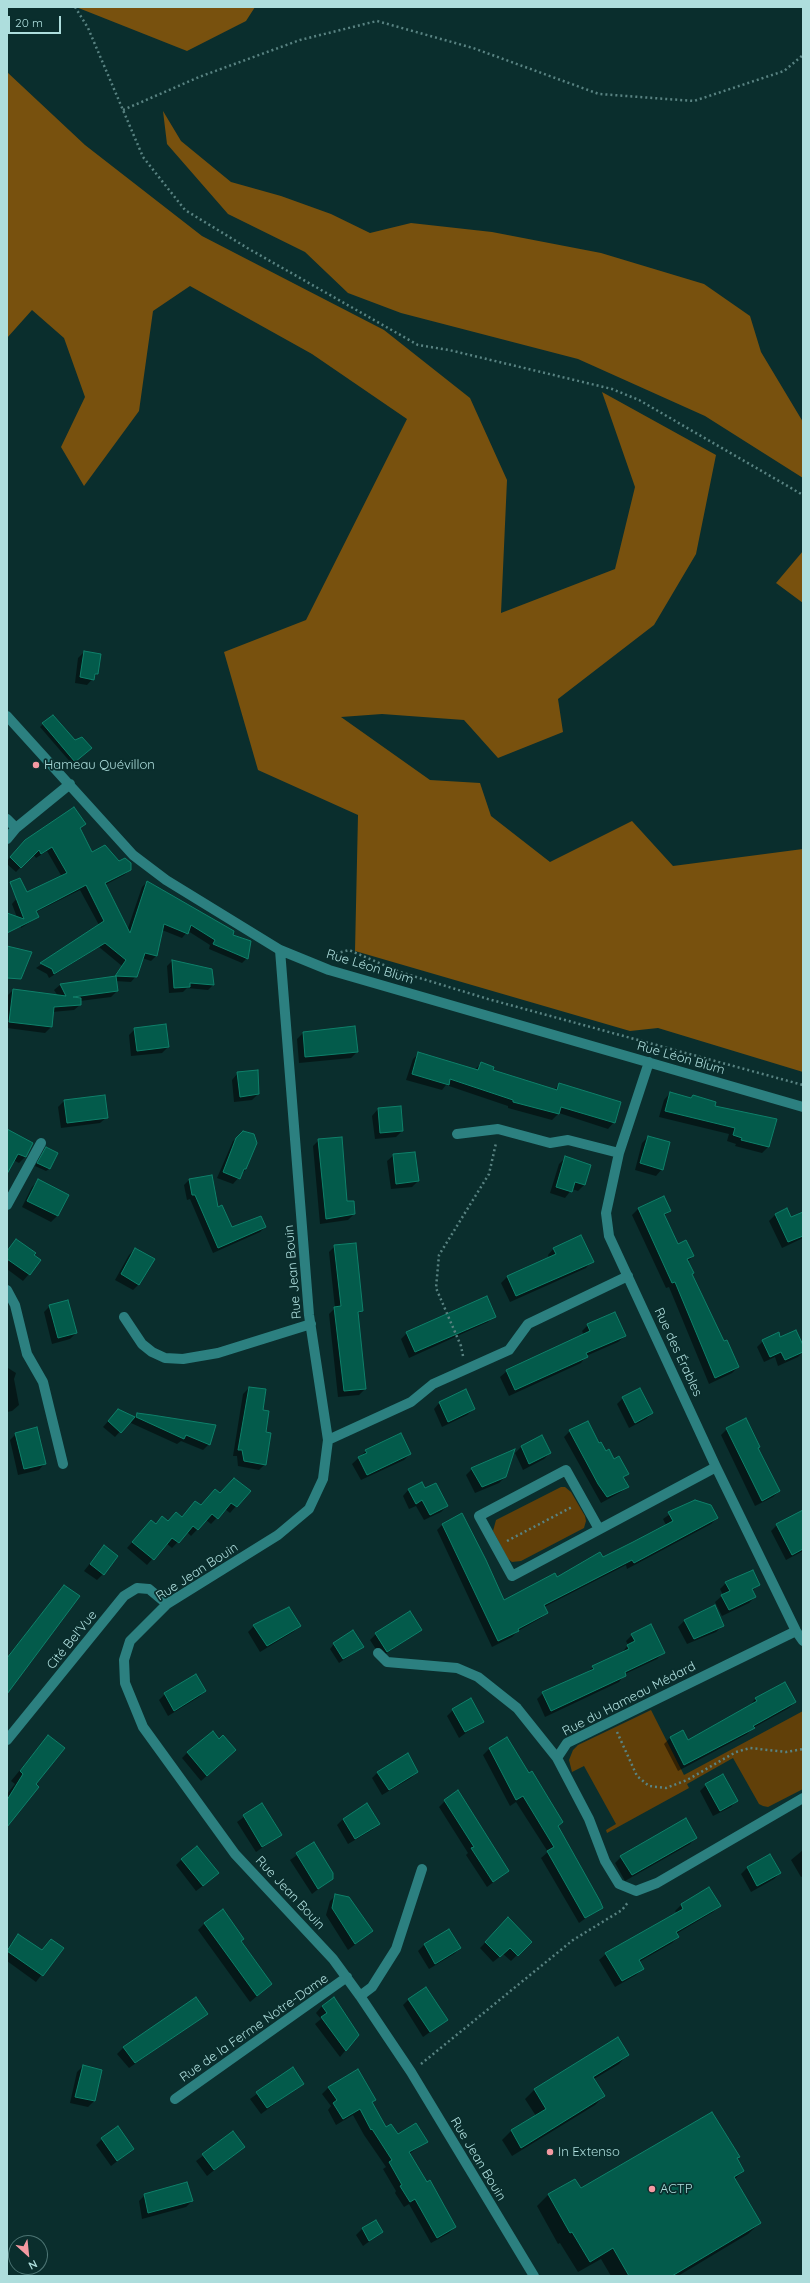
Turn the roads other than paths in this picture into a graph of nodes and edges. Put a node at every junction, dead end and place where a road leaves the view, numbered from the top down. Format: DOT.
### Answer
graph roads {
  1 [pos="9,722"];
  2 [pos="70,784"];
  3 [pos="7,819"];
  4 [pos="16,828"];
  5 [pos="7,839"];
  6 [pos="280,950"];
  7 [pos="648,1062"];
  8 [pos="803,1107"];
  9 [pos="457,1134"];
  10 [pos="41,1143"];
  11 [pos="619,1153"];
  12 [pos="7,1205"];
  13 [pos="628,1276"];
  14 [pos="7,1290"];
  15 [pos="124,1317"];
  16 [pos="311,1324"];
  17 [pos="328,1440"];
  18 [pos="63,1464"];
  19 [pos="716,1466"];
  20 [pos="599,1530"];
  21 [pos="167,1604"];
  22 [pos="796,1631"];
  23 [pos="803,1641"];
  24 [pos="378,1653"];
  25 [pos="7,1740"];
  26 [pos="557,1758"];
  27 [pos="803,1798"];
  28 [pos="422,1869"];
  29 [pos="347,1977"];
  30 [pos="360,1996"];
  31 [pos="175,2099"];
  32 [pos="534,2276"];
  1 -- 2 [label="street, Rue Léon Blum"];
  2 -- 4 [label="street"];
  2 -- 6 [label="street, Rue Léon Blum"];
  3 -- 4 [label="street"];
  4 -- 5 [label="street"];
  6 -- 7 [label="street, Rue Léon Blum"];
  6 -- 16 [label="street, Rue Jean Bouin"];
  7 -- 8 [label="street, Rue Léon Blum"];
  7 -- 11 [label="street, Rue des Érables"];
  9 -- 11 [label="street"];
  10 -- 12 [label="street"];
  11 -- 13 [label="street, Rue des Érables"];
  13 -- 17 [label="street"];
  13 -- 19 [label="street, Rue des Érables"];
  14 -- 18 [label="street"];
  15 -- 16 [label="street"];
  16 -- 17 [label="street, Rue Jean Bouin"];
  17 -- 21 [label="street, Rue Jean Bouin"];
  19 -- 20 [label="street"];
  19 -- 22 [label="street, Rue des Érables"];
  20 -- 20 [label="street"];
  21 -- 25 [label="street, Cité Bel'Vue"];
  21 -- 29 [label="street, Rue Jean Bouin"];
  22 -- 23 [label="street, Rue des Érables"];
  22 -- 26 [label="street, Rue du Hameau Médard"];
  24 -- 26 [label="street"];
  26 -- 27 [label="street"];
  28 -- 30 [label="street"];
  29 -- 30 [label="street, Rue Jean Bouin"];
  29 -- 31 [label="street, Rue de la Ferme Notre-Dame"];
  30 -- 32 [label="street, Rue Jean Bouin"];
}
